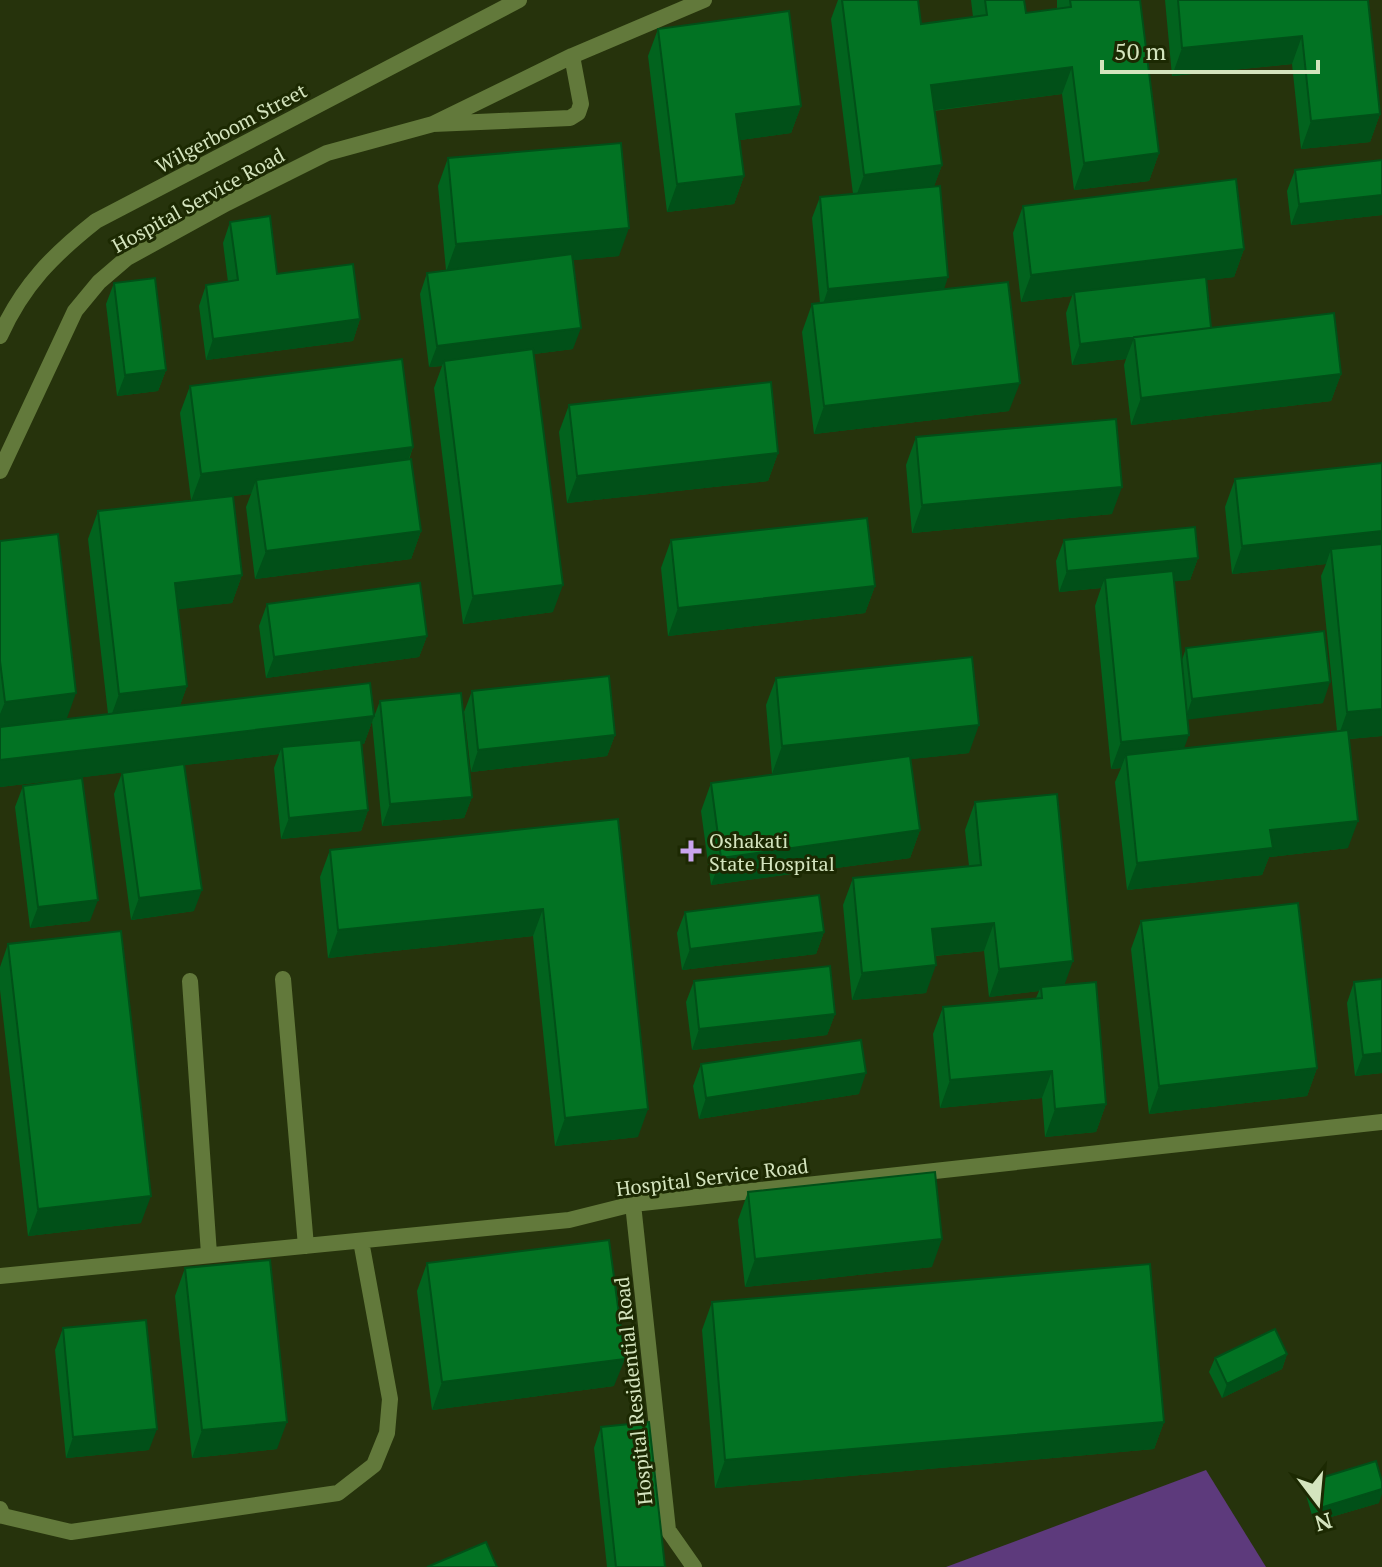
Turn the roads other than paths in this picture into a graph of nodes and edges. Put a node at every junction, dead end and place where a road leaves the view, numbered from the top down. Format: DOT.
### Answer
graph roads {
  1 [pos="519,0"];
  2 [pos="704,0"];
  3 [pos="572,56"];
  4 [pos="433,124"];
  5 [pos="0,336"];
  6 [pos="0,471"];
  7 [pos="283,979"];
  8 [pos="190,981"];
  9 [pos="1382,1122"];
  10 [pos="633,1204"];
  11 [pos="361,1241"];
  12 [pos="306,1246"];
  13 [pos="209,1254"];
  14 [pos="0,1276"];
  15 [pos="0,1509"];
  16 [pos="694,1567"];
  1 -- 5 [label="street, Wilgerboom Street"];
  2 -- 3 [label="street"];
  3 -- 4 [label="street, Hospital Service Road"];
  3 -- 4 [label="street, Hospital Service Road"];
  4 -- 6 [label="street, Hospital Service Road"];
  7 -- 12 [label="street"];
  8 -- 13 [label="street"];
  9 -- 10 [label="street, Hospital Service Road"];
  10 -- 11 [label="street, Hospital Service Road"];
  10 -- 16 [label="street, Hospital Residential Road"];
  11 -- 12 [label="street, Hospital Service Road"];
  11 -- 15 [label="street"];
  12 -- 13 [label="street, Hospital Service Road"];
  13 -- 14 [label="street, Hospital Service Road"];
}
